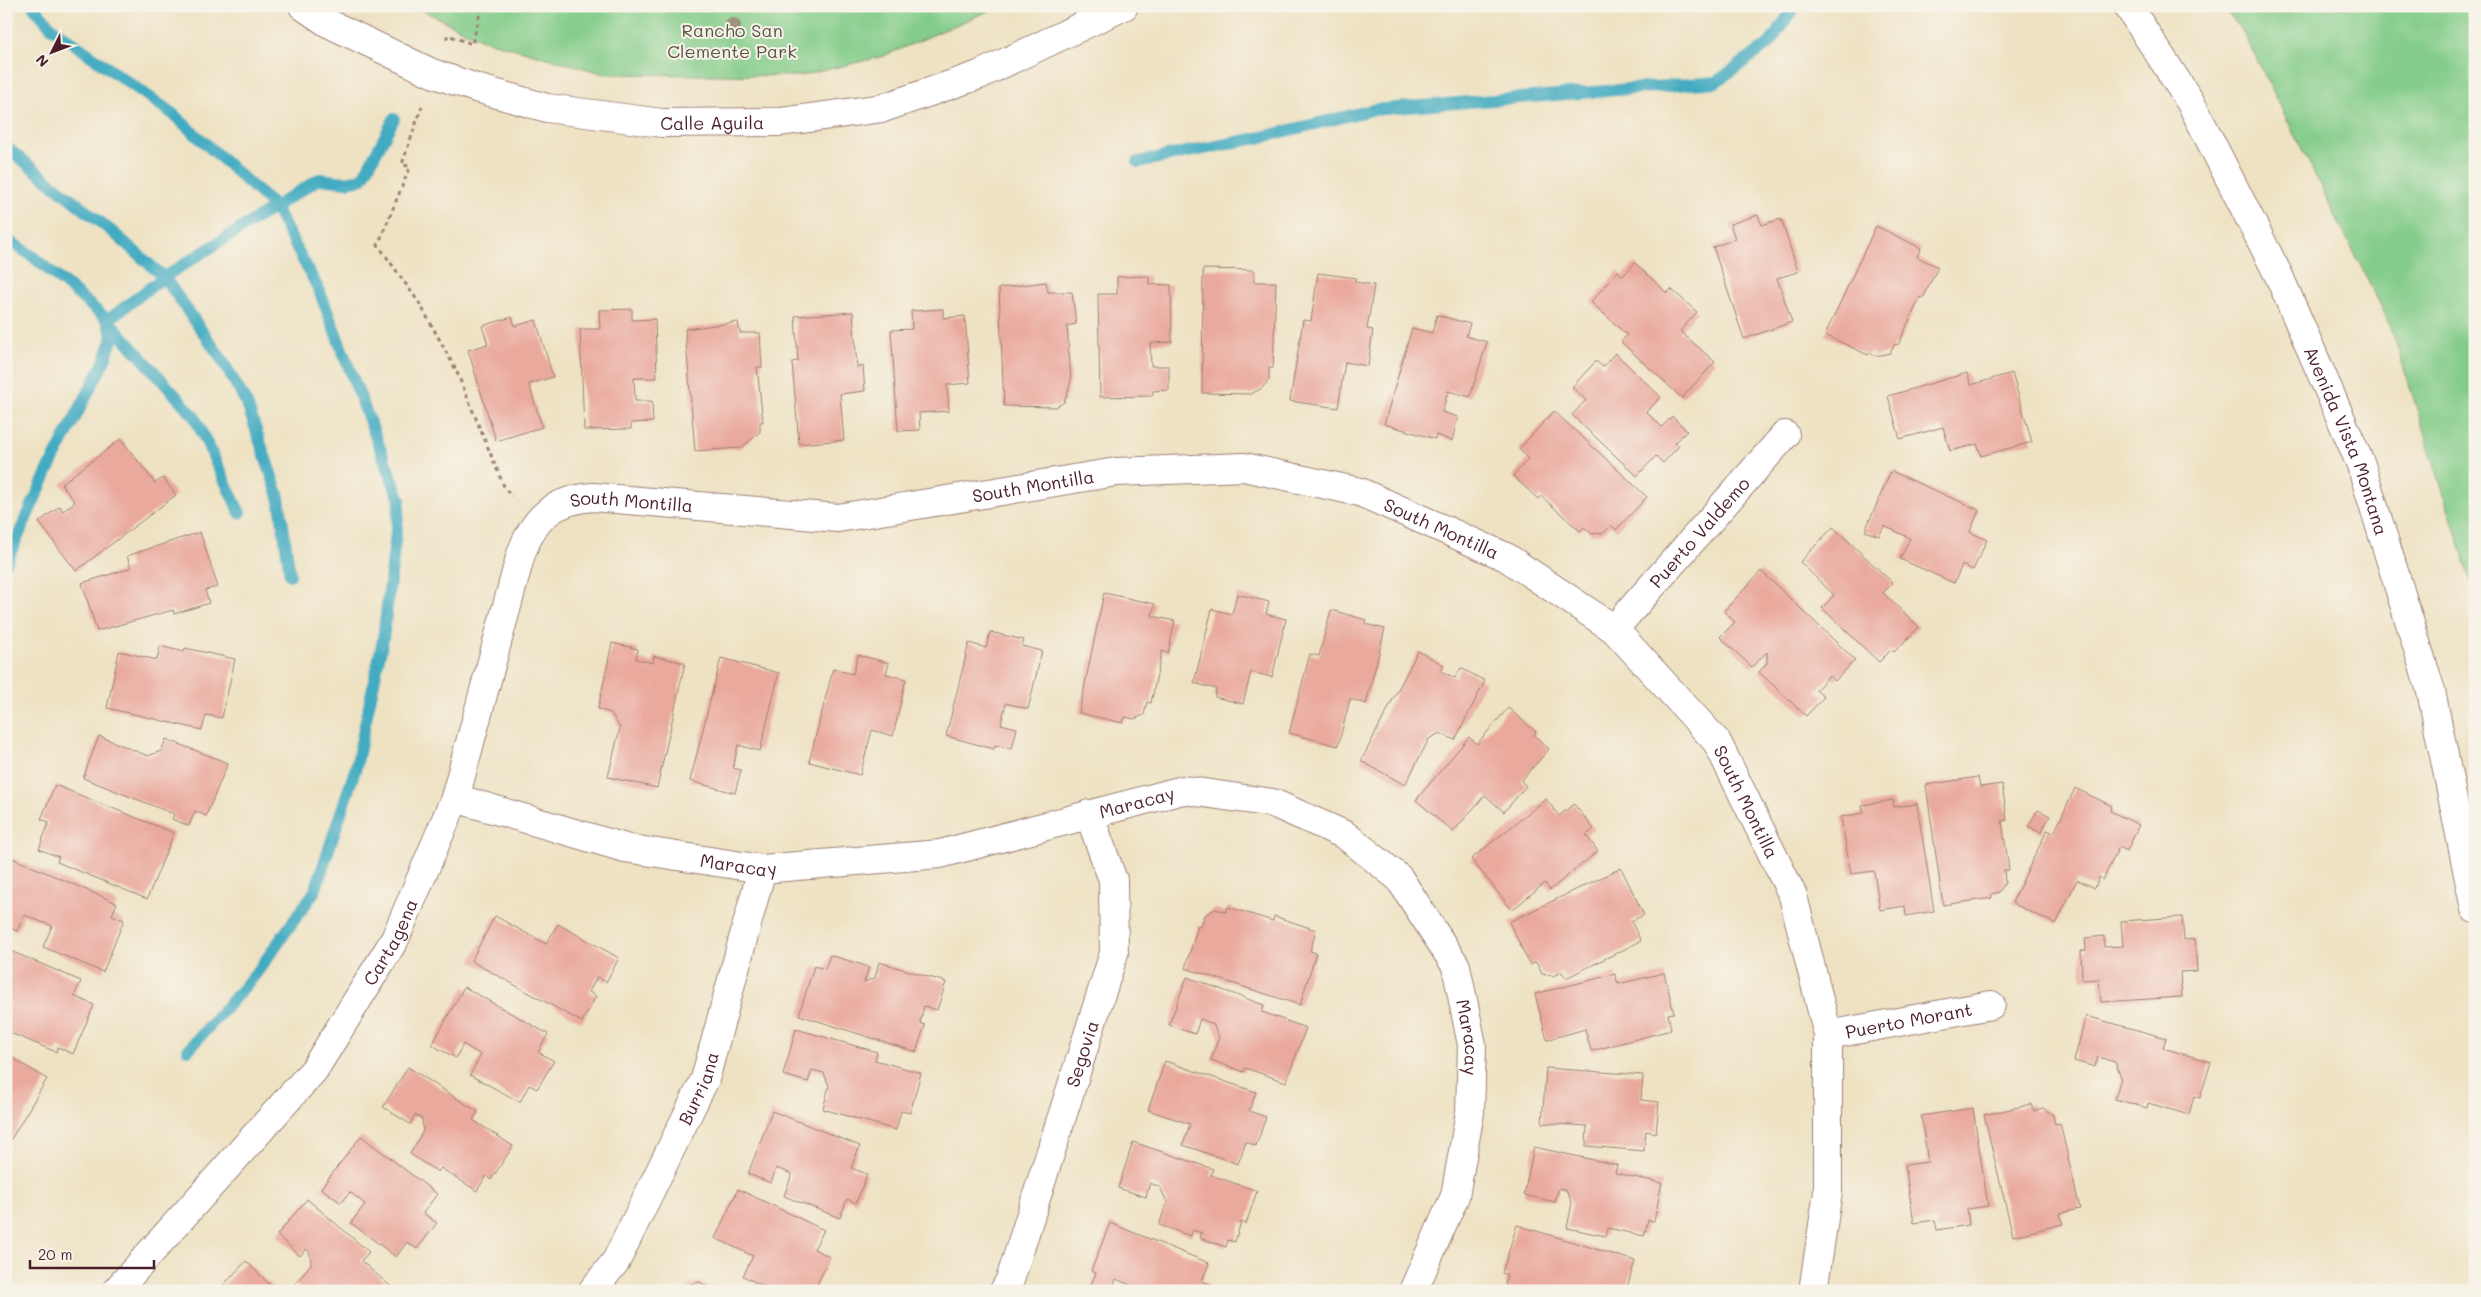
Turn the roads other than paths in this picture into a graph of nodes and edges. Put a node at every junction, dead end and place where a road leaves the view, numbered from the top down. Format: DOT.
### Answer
graph roads {
  1 [pos="303,6"];
  2 [pos="1124,6"];
  3 [pos="2128,6"];
  4 [pos="1785,435"];
  5 [pos="537,522"];
  6 [pos="1614,629"];
  7 [pos="455,798"];
  8 [pos="1089,814"];
  9 [pos="762,868"];
  10 [pos="2475,909"];
  11 [pos="1991,1005"];
  12 [pos="1828,1035"];
  13 [pos="116,1291"];
  14 [pos="592,1291"];
  15 [pos="1004,1291"];
  16 [pos="1413,1291"];
  17 [pos="1813,1291"];
  1 -- 2 [label="street, Calle Aguila"];
  3 -- 10 [label="street, Avenida Vista Montana"];
  4 -- 6 [label="street, Puerto Valdemo"];
  5 -- 6 [label="street, South Montilla"];
  5 -- 7 [label="street, Cartagena"];
  6 -- 12 [label="street, South Montilla"];
  7 -- 9 [label="street, Maracay"];
  7 -- 13 [label="street, Cartagena"];
  8 -- 9 [label="street, Maracay"];
  8 -- 15 [label="street, Segovia"];
  8 -- 16 [label="street, Maracay"];
  9 -- 14 [label="street, Burriana"];
  11 -- 12 [label="street, Puerto Morant"];
  12 -- 17 [label="street, South Montilla"];
}
